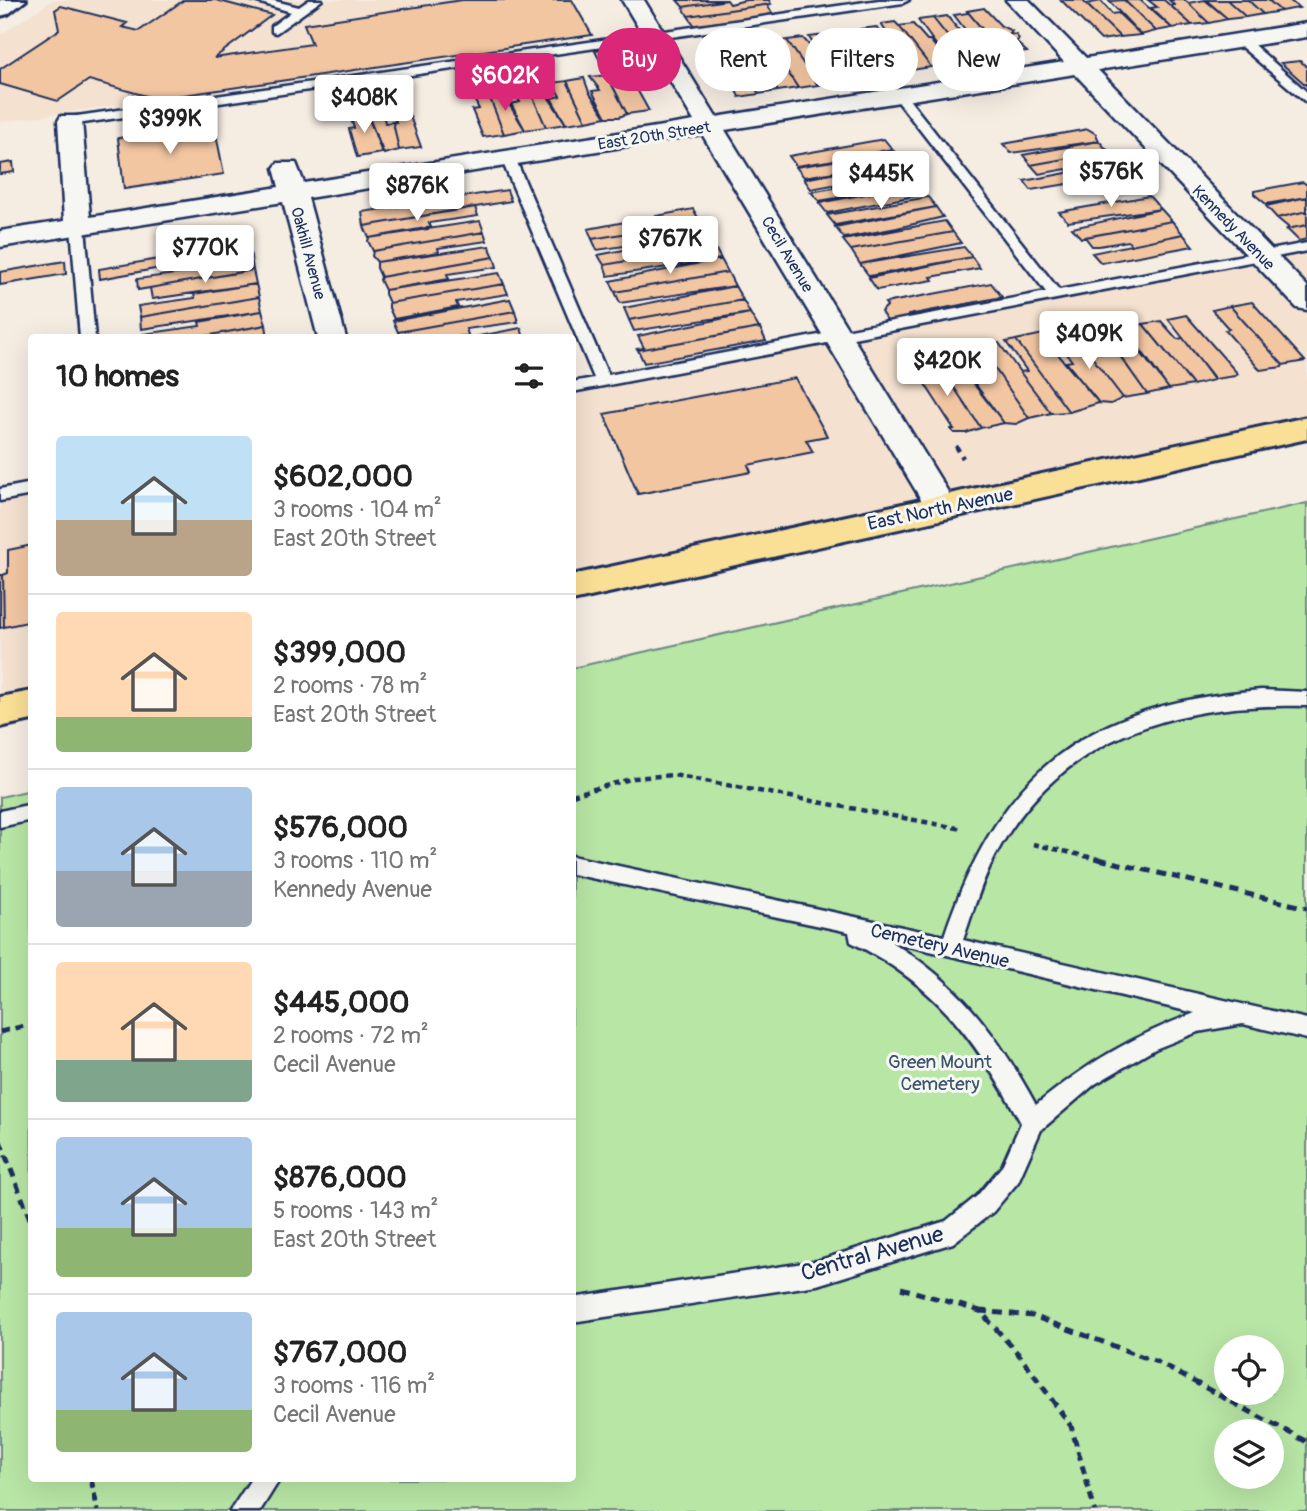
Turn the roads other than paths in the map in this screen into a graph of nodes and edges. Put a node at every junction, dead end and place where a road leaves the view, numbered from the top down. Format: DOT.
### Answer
graph roads {
  1 [pos="14,0"];
  2 [pos="257,0"];
  3 [pos="316,0"];
  4 [pos="633,0"];
  5 [pos="903,0"];
  6 [pos="1017,0"];
  7 [pos="832,5"];
  8 [pos="0,9"];
  9 [pos="300,11"];
  10 [pos="651,28"];
  11 [pos="276,29"];
  12 [pos="1307,30"];
  13 [pos="681,31"];
  14 [pos="1242,41"];
  15 [pos="597,44"];
  16 [pos="1079,67"];
  17 [pos="681,78"];
  18 [pos="900,96"];
  19 [pos="1307,99"];
  20 [pos="70,121"];
  21 [pos="710,126"];
  22 [pos="508,158"];
  23 [pos="290,180"];
  24 [pos="78,227"];
  25 [pos="0,240"];
  26 [pos="1307,247"];
  27 [pos="1262,255"];
  28 [pos="1056,295"];
  29 [pos="1307,302"];
  30 [pos="88,334"];
  31 [pos="331,334"];
  32 [pos="838,337"];
  33 [pos="603,382"];
  34 [pos="576,386"];
  35 [pos="1307,428"];
  36 [pos="28,490"];
  37 [pos="0,495"];
  38 [pos="942,508"];
  39 [pos="576,587"];
  40 [pos="1307,699"];
  41 [pos="28,706"];
  42 [pos="0,712"];
  43 [pos="28,813"];
  44 [pos="0,819"];
  45 [pos="576,865"];
  46 [pos="814,915"];
  47 [pos="950,948"];
  48 [pos="1244,1014"];
  49 [pos="1307,1029"];
  50 [pos="1033,1122"];
  51 [pos="576,1309"];
  52 [pos="265,1482"];
  53 [pos="243,1511"];
  1 -- 8 [label="street"];
  2 -- 9 [label="lane"];
  3 -- 9 [label="lane"];
  4 -- 10 [label="street, Cecil Avenue"];
  5 -- 7 [label="lane"];
  6 -- 16 [label="street, Kennedy Avenue"];
  7 -- 13 [label="lane"];
  9 -- 11 [label="lane"];
  12 -- 14 [label="street, East 20th Street"];
  14 -- 16 [label="street, East 20th Street"];
  14 -- 19 [label="lane"];
  15 -- 20 [label="lane"];
  16 -- 18 [label="street, East 20th Street"];
  16 -- 27 [label="street, Kennedy Avenue"];
  17 -- 21 [label="street, Cecil Avenue"];
  18 -- 21 [label="street, East 20th Street"];
  18 -- 28 [label="lane"];
  20 -- 24 [label="street"];
  21 -- 22 [label="street, East 20th Street"];
  21 -- 32 [label="street, Cecil Avenue"];
  22 -- 23 [label="street, East 20th Street"];
  22 -- 33 [label="lane"];
  23 -- 24 [label="street, East 20th Street"];
  23 -- 31 [label="street, Oakhill Avenue"];
  24 -- 25 [label="street, East 20th Street"];
  24 -- 30 [label="lane"];
  26 -- 27 [label="lane"];
  27 -- 28 [label="lane"];
  27 -- 29 [label="street, Kennedy Avenue"];
  28 -- 32 [label="lane"];
  32 -- 33 [label="lane"];
  32 -- 38 [label="street, Cecil Avenue"];
  33 -- 34 [label="lane"];
  35 -- 38 [label="main road, East North Avenue"];
  36 -- 37 [label="lane"];
  38 -- 39 [label="main road, East North Avenue"];
  40 -- 47 [label="lane"];
  41 -- 42 [label="main road"];
  43 -- 44 [label="lane"];
  45 -- 46 [label="lane, Cemetery Avenue"];
  46 -- 47 [label="lane, Cemetery Avenue"];
  46 -- 50 [label="lane"];
  47 -- 48 [label="lane, Cemetery Avenue"];
  48 -- 49 [label="lane, Cemetery Avenue"];
  48 -- 50 [label="lane, Central Avenue"];
  50 -- 51 [label="lane, Central Avenue"];
  52 -- 53 [label="lane"];
}
